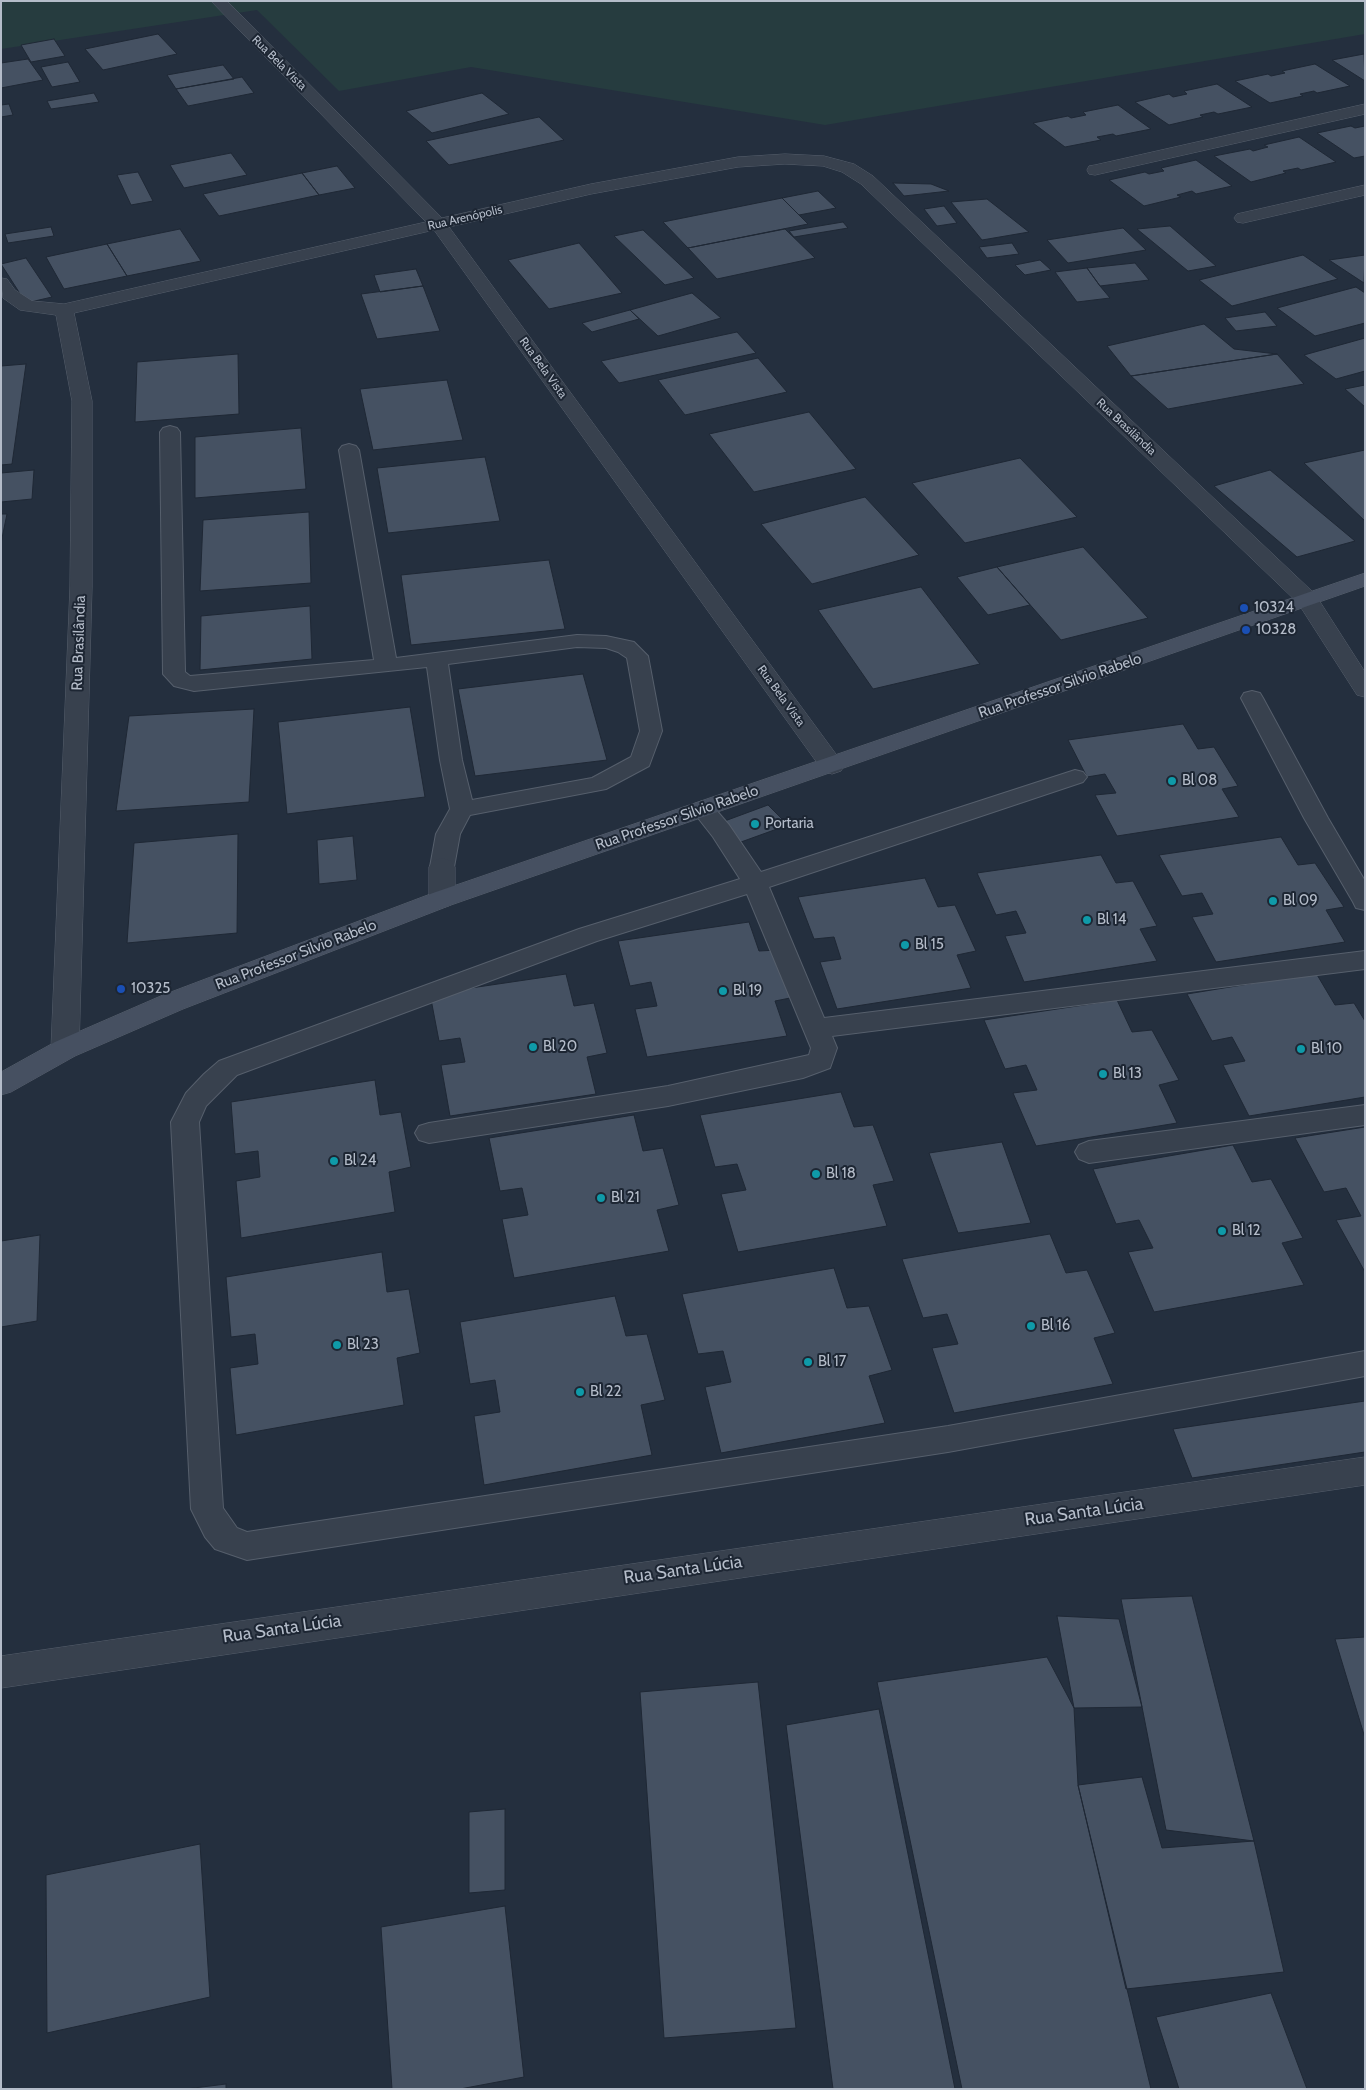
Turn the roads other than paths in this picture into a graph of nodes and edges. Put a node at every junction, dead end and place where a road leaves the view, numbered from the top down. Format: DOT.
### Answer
graph roads {
  1 [pos="218,1"];
  2 [pos="1365,110"];
  3 [pos="1095,170"];
  4 [pos="867,180"];
  5 [pos="1365,190"];
  6 [pos="1243,218"];
  7 [pos="440,225"];
  8 [pos="1,283"];
  9 [pos="64,310"];
  10 [pos="170,432"];
  11 [pos="350,450"];
  12 [pos="1365,579"];
  13 [pos="1308,599"];
  14 [pos="437,661"];
  15 [pos="386,666"];
  16 [pos="1365,690"];
  17 [pos="1252,698"];
  18 [pos="832,766"];
  19 [pos="1075,777"];
  20 [pos="462,808"];
  21 [pos="703,809"];
  22 [pos="442,867"];
  23 [pos="755,883"];
  24 [pos="442,899"];
  25 [pos="1365,902"];
  26 [pos="1365,960"];
  27 [pos="817,1028"];
  28 [pos="65,1049"];
  29 [pos="1,1085"];
  30 [pos="1365,1115"];
  31 [pos="429,1133"];
  32 [pos="1089,1152"];
  33 [pos="1365,1363"];
  34 [pos="1365,1471"];
  35 [pos="1,1672"];
  1 -- 7 [label="street, Rua Bela Vista"];
  2 -- 3 [label="street"];
  4 -- 7 [label="street, Rua Arenópolis"];
  4 -- 13 [label="street, Rua Brasilândia"];
  5 -- 6 [label="street"];
  7 -- 9 [label="street, Rua Arenópolis"];
  7 -- 18 [label="street, Rua Bela Vista"];
  8 -- 9 [label="street"];
  9 -- 28 [label="street, Rua Brasilândia"];
  10 -- 15 [label="lane"];
  11 -- 15 [label="lane"];
  12 -- 13 [label="main road, Rua Professor Silvio Rabelo"];
  13 -- 16 [label="street, Rua Brasilândia"];
  13 -- 18 [label="main road, Rua Professor Silvio Rabelo"];
  14 -- 15 [label="lane"];
  14 -- 20 [label="lane"];
  14 -- 20 [label="lane"];
  17 -- 25 [label="lane"];
  18 -- 21 [label="main road, Rua Professor Silvio Rabelo"];
  19 -- 23 [label="lane"];
  20 -- 22 [label="lane"];
  21 -- 23 [label="lane"];
  21 -- 24 [label="main road, Rua Professor Silvio Rabelo"];
  22 -- 24 [label="street"];
  23 -- 27 [label="lane"];
  23 -- 33 [label="lane"];
  24 -- 28 [label="main road, Rua Professor Silvio Rabelo"];
  26 -- 27 [label="lane"];
  27 -- 31 [label="lane"];
  28 -- 29 [label="main road, Rua Professor Silvio Rabelo"];
  30 -- 32 [label="lane"];
  34 -- 35 [label="street, Rua Santa Lúcia"];
}
